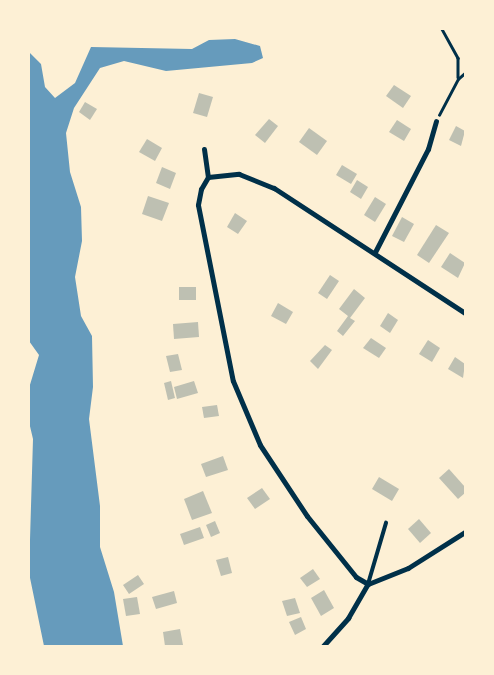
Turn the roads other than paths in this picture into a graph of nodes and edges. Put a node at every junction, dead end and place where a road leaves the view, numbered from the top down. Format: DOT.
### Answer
graph roads {
  1 [pos="436,121"];
  2 [pos="204,149"];
  3 [pos="208,177"];
  4 [pos="375,252"];
  5 [pos="465,313"];
  6 [pos="386,523"];
  7 [pos="465,532"];
  8 [pos="368,584"];
  9 [pos="323,646"];
  1 -- 4 [label="street"];
  2 -- 3 [label="street"];
  3 -- 4 [label="street"];
  3 -- 8 [label="street"];
  4 -- 5 [label="street"];
  6 -- 8 [label="lane"];
  7 -- 8 [label="street"];
  8 -- 9 [label="street"];
}
